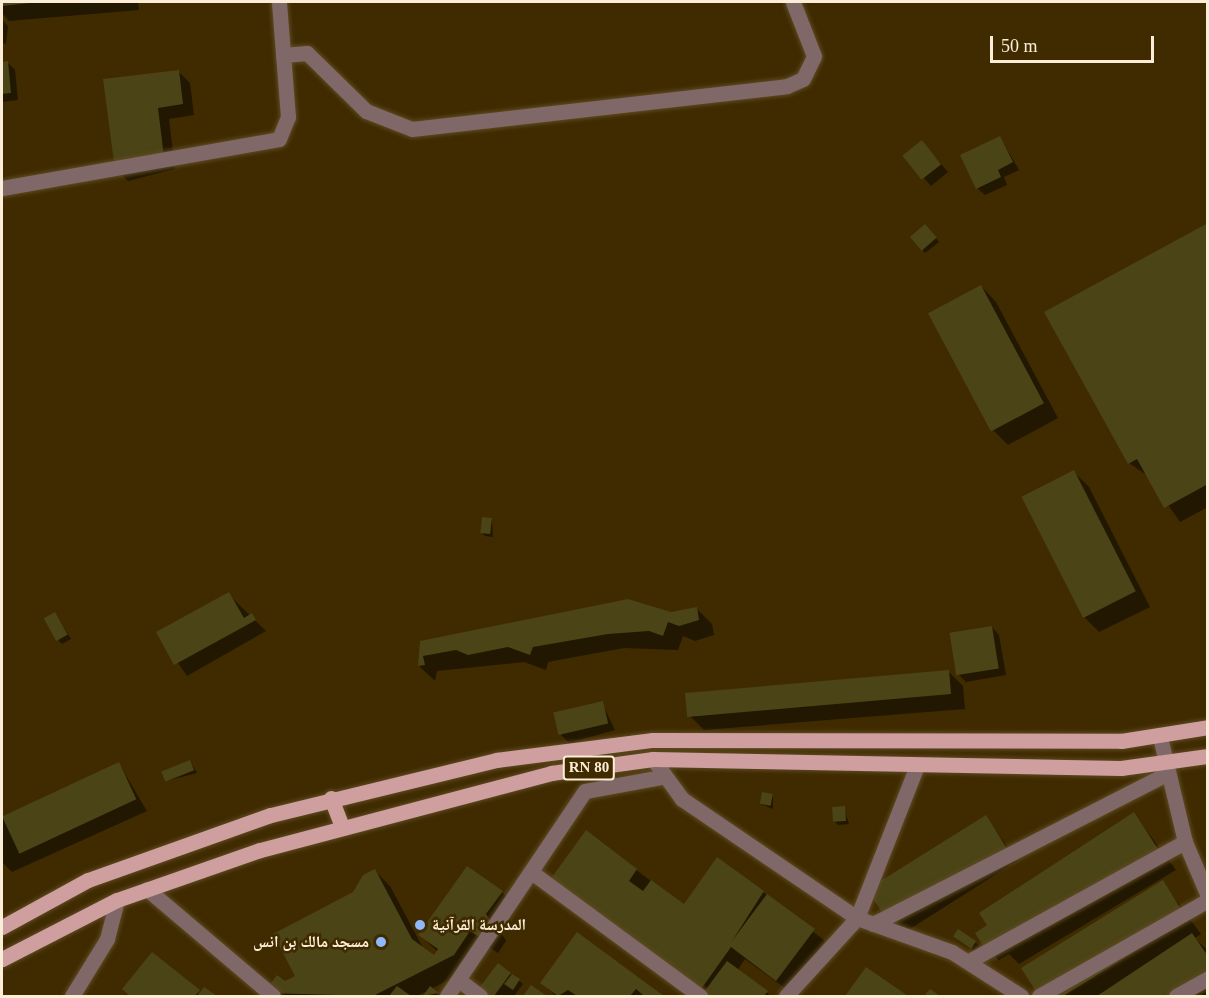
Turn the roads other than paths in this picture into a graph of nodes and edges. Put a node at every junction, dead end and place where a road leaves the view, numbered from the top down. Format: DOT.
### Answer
graph roads {
  1 [pos="279,2"];
  2 [pos="793,2"];
  3 [pos="283,55"];
  4 [pos="2,188"];
  5 [pos="1208,727"];
  6 [pos="1160,737"];
  7 [pos="1208,756"];
  8 [pos="653,759"];
  9 [pos="917,766"];
  10 [pos="1167,769"];
  11 [pos="661,777"];
  12 [pos="331,798"];
  13 [pos="342,827"];
  14 [pos="1185,842"];
  15 [pos="534,874"];
  16 [pos="147,889"];
  17 [pos="1208,898"];
  18 [pos="117,900"];
  19 [pos="857,918"];
  20 [pos="873,924"];
  21 [pos="2,927"];
  22 [pos="2,959"];
  23 [pos="969,961"];
  24 [pos="1208,978"];
  25 [pos="460,981"];
  26 [pos="1186,994"];
  27 [pos="72,996"];
  28 [pos="273,996"];
  29 [pos="447,996"];
  30 [pos="480,996"];
  31 [pos="700,996"];
  32 [pos="786,996"];
  33 [pos="1021,996"];
  34 [pos="1040,996"];
  1 -- 3 [label="street"];
  2 -- 3 [label="street"];
  3 -- 4 [label="street"];
  5 -- 6 [label="main road, RN 80"];
  6 -- 10 [label="street"];
  6 -- 12 [label="main road, RN 80"];
  7 -- 10 [label="main road, RN 80"];
  8 -- 9 [label="main road, RN 80"];
  8 -- 11 [label="street"];
  8 -- 13 [label="main road, RN 80"];
  9 -- 10 [label="main road, RN 80"];
  9 -- 19 [label="street"];
  10 -- 14 [label="street"];
  10 -- 20 [label="street"];
  11 -- 15 [label="street"];
  11 -- 19 [label="street"];
  12 -- 13 [label="main road"];
  12 -- 21 [label="main road, RN 80"];
  13 -- 16 [label="main road, RN 80"];
  14 -- 17 [label="street"];
  14 -- 23 [label="street"];
  15 -- 25 [label="street"];
  15 -- 31 [label="street"];
  16 -- 18 [label="main road, RN 80"];
  16 -- 28 [label="street"];
  17 -- 34 [label="street"];
  18 -- 22 [label="main road, RN 80"];
  18 -- 27 [label="street"];
  19 -- 20 [label="street"];
  19 -- 32 [label="street"];
  20 -- 23 [label="street"];
  23 -- 33 [label="street"];
  24 -- 26 [label="street"];
  25 -- 29 [label="street"];
  25 -- 30 [label="street"];
}
